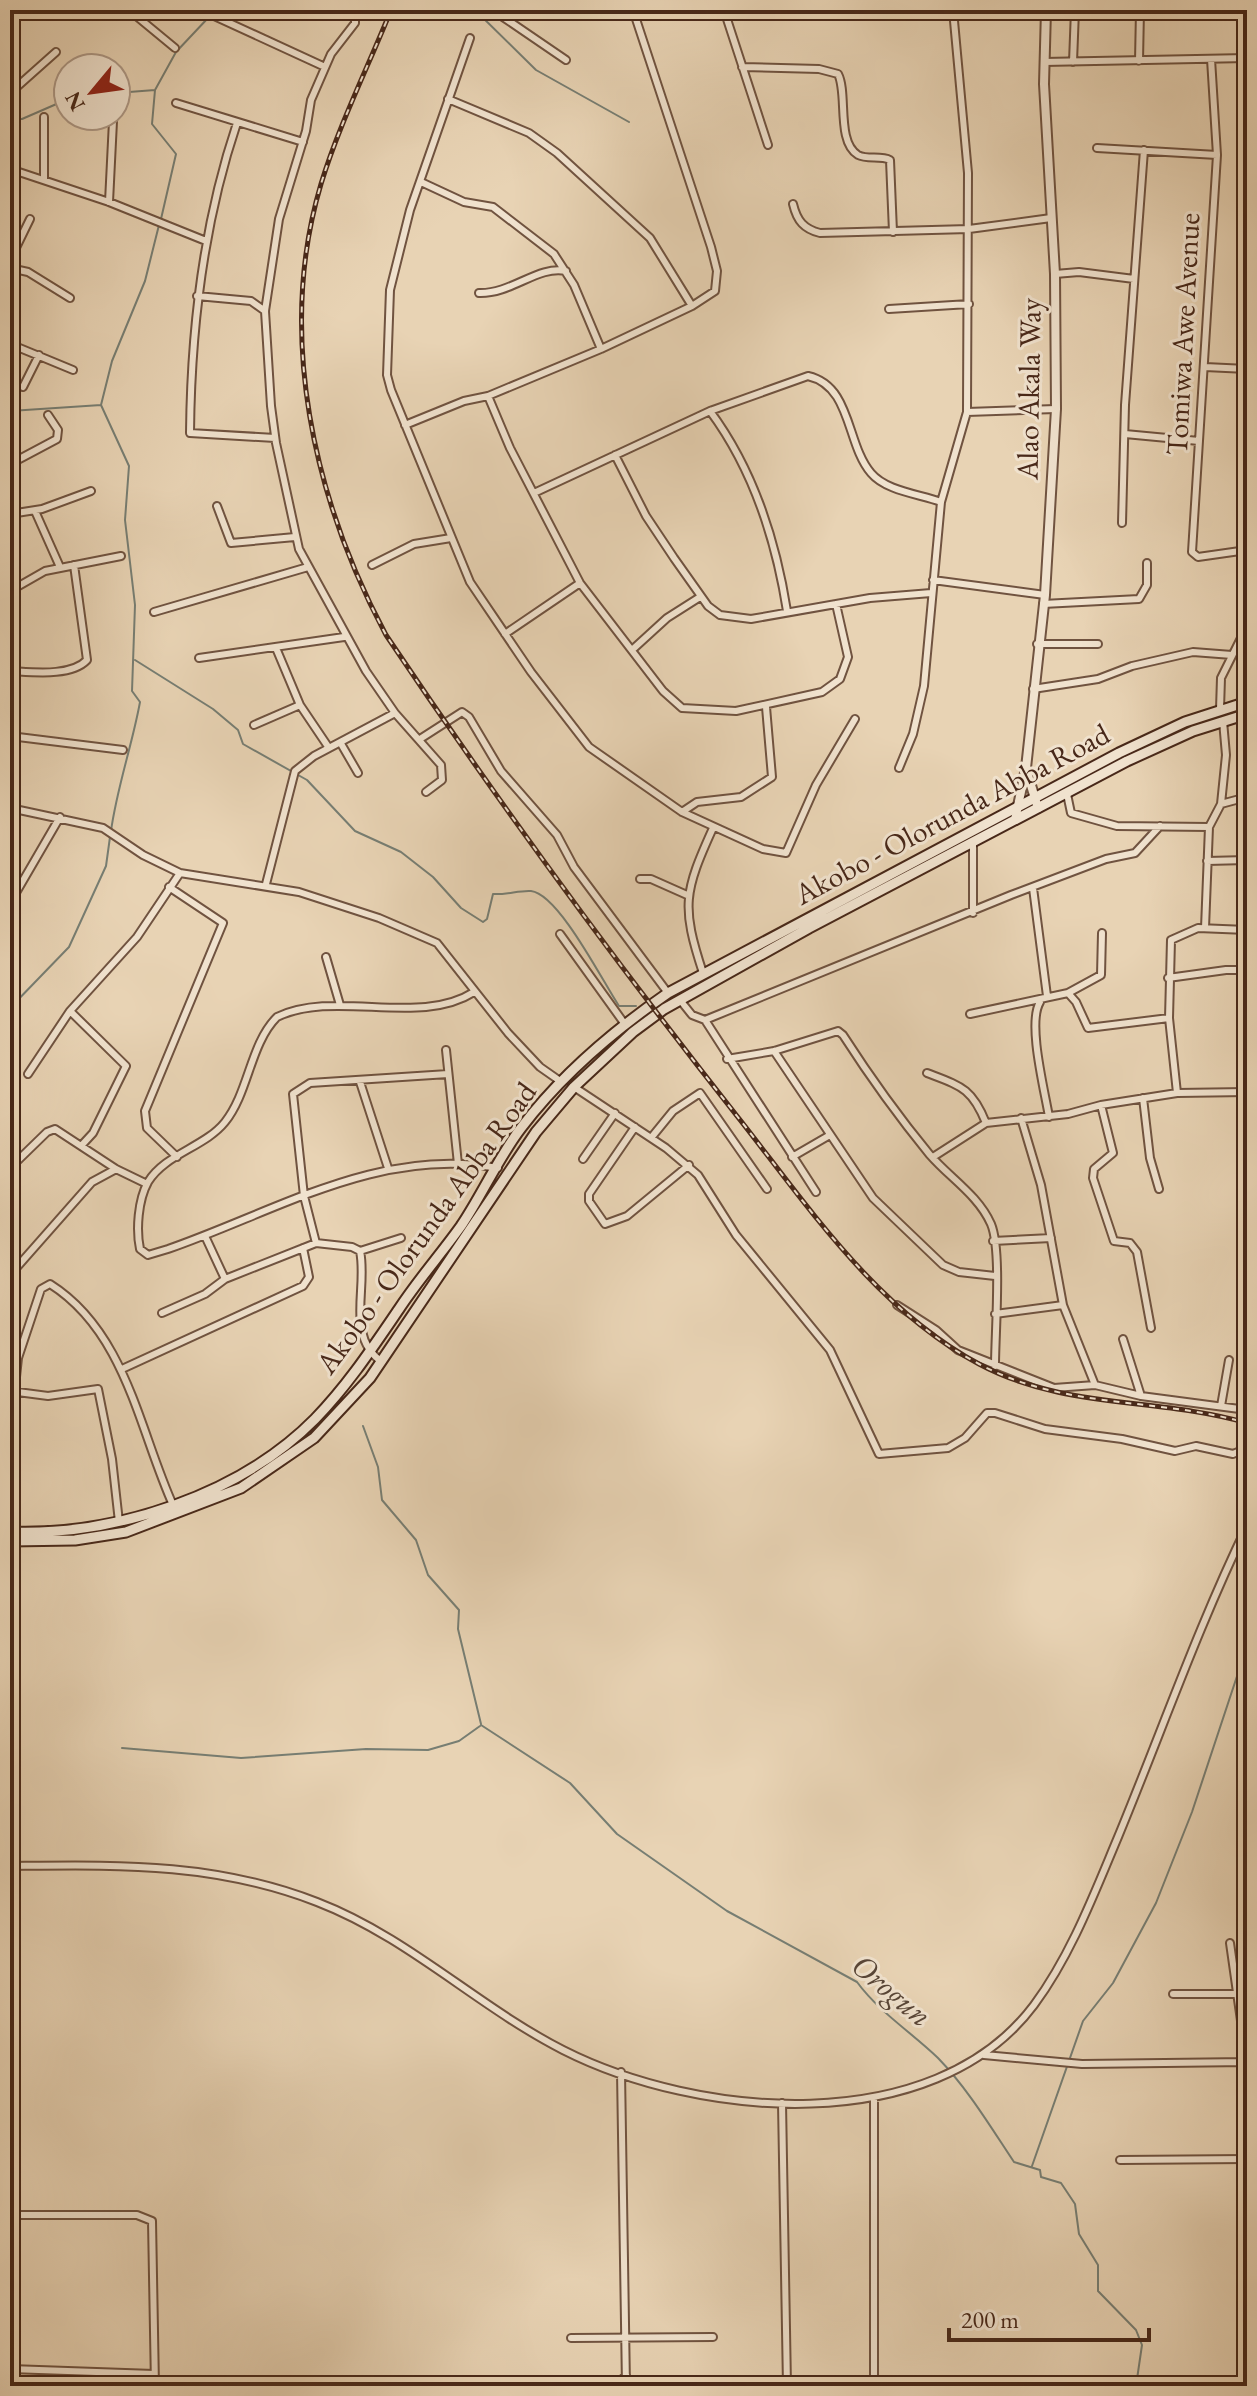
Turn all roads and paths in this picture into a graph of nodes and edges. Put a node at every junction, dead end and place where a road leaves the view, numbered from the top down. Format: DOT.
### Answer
graph roads {
  1 [pos="129,10"];
  2 [pos="201,10"];
  3 [pos="355,10"];
  4 [pos="500,10"];
  5 [pos="633,10"];
  6 [pos="724,10"];
  7 [pos="953,10"];
  8 [pos="1046,10"];
  9 [pos="1075,10"];
  10 [pos="1140,10"];
  11 [pos="470,38"];
  12 [pos="175,48"];
  13 [pos="52,56"];
  14 [pos="1247,58"];
  15 [pos="1211,59"];
  16 [pos="566,60"];
  17 [pos="1139,61"];
  18 [pos="1044,62"];
  19 [pos="1073,62"];
  20 [pos="325,67"];
  21 [pos="742,67"];
  22 [pos="10,93"];
  23 [pos="448,99"];
  24 [pos="176,103"];
  25 [pos="44,117"];
  26 [pos="237,123"];
  27 [pos="112,132"];
  28 [pos="303,142"];
  29 [pos="768,145"];
  30 [pos="1097,148"];
  31 [pos="1144,150"];
  32 [pos="1217,155"];
  33 [pos="10,169"];
  34 [pos="44,180"];
  35 [pos="421,182"];
  36 [pos="109,202"];
  37 [pos="793,204"];
  38 [pos="1051,218"];
  39 [pos="30,219"];
  40 [pos="969,229"];
  41 [pos="893,232"];
  42 [pos="206,241"];
  43 [pos="10,260"];
  44 [pos="10,268"];
  45 [pos="566,271"];
  46 [pos="1055,274"];
  47 [pos="1134,279"];
  48 [pos="479,293"];
  49 [pos="197,296"];
  50 [pos="70,298"];
  51 [pos="969,304"];
  52 [pos="692,306"];
  53 [pos="889,309"];
  54 [pos="265,311"];
  55 [pos="10,344"];
  56 [pos="601,349"];
  57 [pos="39,355"];
  58 [pos="1205,367"];
  59 [pos="1247,369"];
  60 [pos="73,370"];
  61 [pos="23,387"];
  62 [pos="488,396"];
  63 [pos="1056,409"];
  64 [pos="710,411"];
  65 [pos="967,412"];
  66 [pos="48,415"];
  67 [pos="405,425"];
  68 [pos="1125,434"];
  69 [pos="275,438"];
  70 [pos="1199,441"];
  71 [pos="615,455"];
  72 [pos="10,464"];
  73 [pos="91,491"];
  74 [pos="534,493"];
  75 [pos="941,502"];
  76 [pos="217,506"];
  77 [pos="35,511"];
  78 [pos="10,514"];
  79 [pos="1122,523"];
  80 [pos="295,537"];
  81 [pos="451,538"];
  82 [pos="1247,550"];
  83 [pos="121,556"];
  84 [pos="1147,563"];
  85 [pos="74,565"];
  86 [pos="372,565"];
  87 [pos="60,567"];
  88 [pos="308,567"];
  89 [pos="933,580"];
  90 [pos="580,583"];
  91 [pos="10,591"];
  92 [pos="931,593"];
  93 [pos="700,597"];
  94 [pos="1044,599"];
  95 [pos="836,604"];
  96 [pos="787,611"];
  97 [pos="154,612"];
  98 [pos="1247,626"];
  99 [pos="505,634"];
  100 [pos="344,637"];
  101 [pos="1037,644"];
  102 [pos="1098,644"];
  103 [pos="276,648"];
  104 [pos="632,650"];
  105 [pos="1232,655"];
  106 [pos="199,658"];
  107 [pos="10,671"];
  108 [pos="1033,689"];
  109 [pos="1247,702"];
  110 [pos="300,705"];
  111 [pos="766,707"];
  112 [pos="1220,709"];
  113 [pos="395,713"];
  114 [pos="1247,714"];
  115 [pos="855,719"];
  116 [pos="1223,721"];
  117 [pos="254,725"];
  118 [pos="10,736"];
  119 [pos="420,739"];
  120 [pos="340,742"];
  121 [pos="329,748"];
  122 [pos="123,750"];
  123 [pos="899,768"];
  124 [pos="1026,768"];
  125 [pos="358,773"];
  126 [pos="426,792"];
  127 [pos="1067,794"];
  128 [pos="1037,795"];
  129 [pos="1247,797"];
  130 [pos="1221,804"];
  131 [pos="1015,807"];
  132 [pos="10,808"];
  133 [pos="1038,808"];
  134 [pos="682,812"];
  135 [pos="60,817"];
  136 [pos="1015,820"];
  137 [pos="1160,826"];
  138 [pos="1209,827"];
  139 [pos="713,828"];
  140 [pos="973,843"];
  141 [pos="1247,860"];
  142 [pos="1207,861"];
  143 [pos="180,873"];
  144 [pos="640,879"];
  145 [pos="266,884"];
  146 [pos="169,887"];
  147 [pos="1033,888"];
  148 [pos="687,895"];
  149 [pos="11,899"];
  150 [pos="973,913"];
  151 [pos="1205,928"];
  152 [pos="1247,930"];
  153 [pos="1102,933"];
  154 [pos="560,934"];
  155 [pos="326,957"];
  156 [pos="1247,970"];
  157 [pos="703,973"];
  158 [pos="1168,978"];
  159 [pos="474,992"];
  160 [pos="668,993"];
  161 [pos="1068,993"];
  162 [pos="1047,996"];
  163 [pos="658,1000"];
  164 [pos="680,1000"];
  165 [pos="1040,1002"];
  166 [pos="340,1005"];
  167 [pos="664,1009"];
  168 [pos="70,1011"];
  169 [pos="970,1014"];
  170 [pos="1169,1018"];
  171 [pos="705,1020"];
  172 [pos="624,1023"];
  173 [pos="446,1050"];
  174 [pos="774,1051"];
  175 [pos="727,1059"];
  176 [pos="927,1073"];
  177 [pos="28,1074"];
  178 [pos="448,1074"];
  179 [pos="560,1081"];
  180 [pos="1247,1081"];
  181 [pos="360,1082"];
  182 [pos="574,1087"];
  183 [pos="1246,1092"];
  184 [pos="1177,1093"];
  185 [pos="1143,1098"];
  186 [pos="1101,1105"];
  187 [pos="615,1113"];
  188 [pos="1049,1117"];
  189 [pos="1021,1118"];
  190 [pos="986,1123"];
  191 [pos="635,1127"];
  192 [pos="830,1135"];
  193 [pos="651,1138"];
  194 [pos="81,1146"];
  195 [pos="177,1157"];
  196 [pos="792,1157"];
  197 [pos="933,1157"];
  198 [pos="583,1159"];
  199 [pos="458,1164"];
  200 [pos="689,1165"];
  201 [pos="10,1168"];
  202 [pos="388,1168"];
  203 [pos="498,1168"];
  204 [pos="116,1169"];
  205 [pos="147,1184"];
  206 [pos="767,1189"];
  207 [pos="1159,1189"];
  208 [pos="816,1192"];
  209 [pos="304,1196"];
  210 [pos="465,1230"];
  211 [pos="205,1236"];
  212 [pos="401,1238"];
  213 [pos="1051,1238"];
  214 [pos="993,1241"];
  215 [pos="316,1243"];
  216 [pos="303,1248"];
  217 [pos="360,1251"];
  218 [pos="10,1275"];
  219 [pos="995,1276"];
  220 [pos="225,1279"];
  221 [pos="897,1305"];
  222 [pos="1063,1305"];
  223 [pos="162,1313"];
  224 [pos="995,1314"];
  225 [pos="1151,1328"];
  226 [pos="1123,1339"];
  227 [pos="369,1353"];
  228 [pos="1229,1360"];
  229 [pos="382,1362"];
  230 [pos="995,1366"];
  231 [pos="122,1369"];
  232 [pos="1095,1385"];
  233 [pos="13,1392"];
  234 [pos="1141,1396"];
  235 [pos="1221,1406"];
  236 [pos="1247,1410"];
  237 [pos="10,1434"];
  238 [pos="1247,1448"];
  239 [pos="173,1505"];
  240 [pos="119,1523"];
  241 [pos="1247,1526"];
  242 [pos="10,1532"];
  243 [pos="10,1541"];
  244 [pos="10,1866"];
  245 [pos="1230,1943"];
  246 [pos="1173,1994"];
  247 [pos="1235,1994"];
  248 [pos="984,2055"];
  249 [pos="1247,2063"];
  250 [pos="621,2072"];
  251 [pos="874,2099"];
  252 [pos="782,2103"];
  253 [pos="1247,2159"];
  254 [pos="1120,2160"];
  255 [pos="10,2215"];
  256 [pos="623,2337"];
  257 [pos="713,2337"];
  258 [pos="571,2338"];
  259 [pos="10,2369"];
  260 [pos="154,2374"];
  261 [pos="627,2375"];
  262 [pos="155,2386"];
  263 [pos="616,2386"];
  264 [pos="626,2386"];
  265 [pos="787,2386"];
  266 [pos="874,2386"];
  1 -- 12 [label="street"];
  2 -- 20 [label="street"];
  3 -- 20 [label="street"];
  4 -- 16 [label="street"];
  5 -- 52 [label="street"];
  6 -- 21 [label="street"];
  7 -- 40 [label="street"];
  8 -- 18 [label="street, Alao Akala Way"];
  9 -- 19 [label="street"];
  10 -- 17 [label="street"];
  11 -- 23 [label="street"];
  13 -- 22 [label="street"];
  14 -- 15 [label="street"];
  15 -- 17 [label="street"];
  15 -- 32 [label="street, Tomiwa Awe Avenue"];
  17 -- 19 [label="street"];
  18 -- 19 [label="street"];
  18 -- 38 [label="street, Alao Akala Way"];
  20 -- 28 [label="street"];
  21 -- 29 [label="street"];
  21 -- 41 [label="street"];
  23 -- 35 [label="street"];
  23 -- 52 [label="street"];
  24 -- 26 [label="street"];
  25 -- 34 [label="street"];
  26 -- 28 [label="street"];
  26 -- 42 [label="street"];
  27 -- 36 [label="street"];
  28 -- 54 [label="street"];
  30 -- 31 [label="street"];
  31 -- 32 [label="street"];
  31 -- 47 [label="street"];
  32 -- 58 [label="street, Tomiwa Awe Avenue"];
  33 -- 34 [label="street"];
  34 -- 36 [label="street"];
  35 -- 45 [label="street"];
  35 -- 67 [label="street"];
  36 -- 42 [label="street"];
  37 -- 41 [label="street"];
  38 -- 40 [label="street"];
  38 -- 46 [label="street, Alao Akala Way"];
  39 -- 43 [label="street"];
  40 -- 41 [label="street"];
  40 -- 51 [label="street"];
  42 -- 49 [label="street"];
  44 -- 50 [label="street"];
  45 -- 48 [label="street"];
  45 -- 56 [label="street"];
  46 -- 47 [label="street"];
  46 -- 63 [label="street, Alao Akala Way"];
  47 -- 68 [label="street"];
  49 -- 54 [label="street"];
  49 -- 69 [label="street"];
  51 -- 53 [label="street"];
  51 -- 65 [label="street"];
  52 -- 56 [label="street"];
  54 -- 69 [label="street"];
  55 -- 57 [label="street"];
  56 -- 62 [label="street"];
  57 -- 60 [label="street"];
  57 -- 61 [label="street"];
  58 -- 59 [label="street"];
  58 -- 70 [label="street, Tomiwa Awe Avenue"];
  62 -- 67 [label="street"];
  62 -- 74 [label="street"];
  63 -- 65 [label="street"];
  63 -- 94 [label="street, Alao Akala Way"];
  64 -- 71 [label="street"];
  64 -- 75 [label="street"];
  64 -- 96 [label="street"];
  65 -- 75 [label="street"];
  66 -- 72 [label="street"];
  67 -- 81 [label="street"];
  68 -- 70 [label="street"];
  68 -- 79 [label="street"];
  69 -- 80 [label="street"];
  70 -- 82 [label="street, Tomiwa Awe Avenue"];
  71 -- 74 [label="street"];
  71 -- 93 [label="street"];
  73 -- 77 [label="street"];
  74 -- 90 [label="street"];
  75 -- 89 [label="street"];
  76 -- 80 [label="street"];
  77 -- 78 [label="street"];
  77 -- 87 [label="street"];
  80 -- 88 [label="street"];
  81 -- 86 [label="street"];
  81 -- 99 [label="street"];
  83 -- 85 [label="street"];
  84 -- 94 [label="street"];
  85 -- 87 [label="street"];
  85 -- 107 [label="street"];
  87 -- 91 [label="street"];
  88 -- 97 [label="street"];
  88 -- 100 [label="street"];
  89 -- 92 [label="street"];
  89 -- 94 [label="street"];
  90 -- 99 [label="street"];
  90 -- 104 [label="street"];
  92 -- 95 [label="street"];
  92 -- 123 [label="street"];
  93 -- 96 [label="street"];
  93 -- 104 [label="street"];
  94 -- 101 [label="street, Alao Akala Way"];
  95 -- 96 [label="street"];
  95 -- 111 [label="street"];
  98 -- 105 [label="street"];
  99 -- 134 [label="street"];
  100 -- 103 [label="street"];
  100 -- 113 [label="street"];
  101 -- 102 [label="street"];
  101 -- 108 [label="street, Alao Akala Way"];
  103 -- 106 [label="street"];
  103 -- 110 [label="street"];
  104 -- 111 [label="street"];
  105 -- 108 [label="street"];
  105 -- 112 [label="street"];
  108 -- 124 [label="street, Alao Akala Way"];
  109 -- 112 [label="main road, Akobo - Olorunda Abba Road"];
  110 -- 117 [label="street"];
  110 -- 121 [label="street"];
  111 -- 134 [label="street"];
  112 -- 128 [label="main road, Akobo - Olorunda Abba Road"];
  113 -- 119 [label="street"];
  113 -- 120 [label="street"];
  114 -- 116 [label="main road, Akobo - Olorunda Abba Road"];
  115 -- 139 [label="street"];
  116 -- 127 [label="main road, Akobo - Olorunda Abba Road"];
  116 -- 130 [label="street"];
  118 -- 122 [label="street"];
  119 -- 126 [label="street"];
  119 -- 160 [label="street"];
  120 -- 121 [label="street"];
  120 -- 125 [label="street"];
  121 -- 145 [label="street"];
  124 -- 128 [label="street, Alao Akala Way"];
  124 -- 131 [label="street, Alao Akala Way"];
  127 -- 133 [label="main road, Akobo - Olorunda Abba Road"];
  127 -- 137 [label="street"];
  128 -- 131 [label="main road, Akobo - Olorunda Abba Road"];
  128 -- 133 [label="street, Alao Akala Way"];
  129 -- 130 [label="street"];
  130 -- 138 [label="street"];
  131 -- 136 [label="street, Alao Akala Way"];
  131 -- 157 [label="main road, Akobo - Olorunda Abba Road"];
  132 -- 135 [label="street"];
  133 -- 136 [label="main road, Akobo - Olorunda Abba Road"];
  134 -- 139 [label="street"];
  135 -- 143 [label="street"];
  135 -- 149 [label="street"];
  136 -- 140 [label="main road, Akobo - Olorunda Abba Road"];
  137 -- 138 [label="street"];
  137 -- 147 [label="street"];
  138 -- 142 [label="street"];
  139 -- 148 [label="street"];
  140 -- 150 [label="street"];
  140 -- 164 [label="main road, Akobo - Olorunda Abba Road"];
  141 -- 142 [label="street"];
  142 -- 151 [label="street"];
  143 -- 145 [label="street"];
  143 -- 146 [label="street"];
  144 -- 148 [label="street"];
  145 -- 159 [label="street"];
  146 -- 168 [label="street"];
  146 -- 195 [label="street"];
  147 -- 150 [label="street"];
  147 -- 162 [label="street"];
  148 -- 157 [label="street"];
  150 -- 171 [label="street"];
  151 -- 152 [label="street"];
  151 -- 158 [label="street"];
  153 -- 161 [label="street"];
  154 -- 172 [label="street"];
  155 -- 166 [label="street"];
  156 -- 158 [label="street"];
  157 -- 160 [label="main road, Akobo - Olorunda Abba Road"];
  158 -- 170 [label="street"];
  159 -- 166 [label="street"];
  159 -- 179 [label="street"];
  160 -- 163 [label="main road, Akobo - Olorunda Abba Road"];
  161 -- 162 [label="street"];
  161 -- 170 [label="street"];
  162 -- 165 [label="street"];
  163 -- 167 [label="main road"];
  163 -- 172 [label="main road, Akobo - Olorunda Abba Road"];
  164 -- 167 [label="main road, Akobo - Olorunda Abba Road"];
  164 -- 171 [label="street"];
  165 -- 169 [label="street"];
  165 -- 188 [label="street"];
  166 -- 195 [label="street"];
  167 -- 182 [label="main road, Akobo - Olorunda Abba Road"];
  168 -- 177 [label="street"];
  168 -- 194 [label="street"];
  170 -- 184 [label="street"];
  171 -- 175 [label="street"];
  172 -- 179 [label="main road, Akobo - Olorunda Abba Road"];
  173 -- 178 [label="street"];
  174 -- 175 [label="street"];
  174 -- 192 [label="street"];
  174 -- 197 [label="street"];
  175 -- 196 [label="street"];
  176 -- 190 [label="street"];
  178 -- 181 [label="street"];
  178 -- 199 [label="street"];
  179 -- 203 [label="main road, Akobo - Olorunda Abba Road"];
  180 -- 183 [label="street"];
  181 -- 202 [label="street"];
  181 -- 209 [label="street"];
  182 -- 187 [label="street"];
  182 -- 210 [label="main road, Akobo - Olorunda Abba Road"];
  183 -- 184 [label="street"];
  184 -- 185 [label="street"];
  185 -- 186 [label="street"];
  185 -- 207 [label="street"];
  186 -- 188 [label="street"];
  186 -- 225 [label="street"];
  187 -- 191 [label="street"];
  187 -- 198 [label="street"];
  188 -- 189 [label="street"];
  189 -- 190 [label="street"];
  189 -- 213 [label="street"];
  190 -- 197 [label="street"];
  191 -- 193 [label="street"];
  191 -- 200 [label="street"];
  192 -- 196 [label="street"];
  192 -- 219 [label="street"];
  193 -- 200 [label="street"];
  193 -- 206 [label="street"];
  194 -- 201 [label="street"];
  194 -- 204 [label="street"];
  195 -- 205 [label="street"];
  196 -- 208 [label="street"];
  197 -- 214 [label="street"];
  199 -- 202 [label="street"];
  199 -- 203 [label="street"];
  200 -- 238 [label="street"];
  202 -- 209 [label="street"];
  203 -- 210 [label="main road, Akobo - Olorunda Abba Road"];
  204 -- 205 [label="street"];
  204 -- 218 [label="street"];
  205 -- 211 [label="street"];
  209 -- 211 [label="street"];
  209 -- 215 [label="street"];
  210 -- 227 [label="main road, Akobo - Olorunda Abba Road"];
  210 -- 229 [label="main road, Akobo - Olorunda Abba Road"];
  211 -- 220 [label="street"];
  212 -- 217 [label="street"];
  213 -- 214 [label="street"];
  213 -- 222 [label="street"];
  214 -- 219 [label="street"];
  215 -- 216 [label="street"];
  215 -- 217 [label="street"];
  216 -- 220 [label="street"];
  216 -- 231 [label="street"];
  217 -- 227 [label="street"];
  219 -- 224 [label="street"];
  220 -- 223 [label="street"];
  221 -- 230 [label="street"];
  222 -- 224 [label="street"];
  222 -- 232 [label="street"];
  224 -- 230 [label="street"];
  226 -- 234 [label="street"];
  227 -- 229 [label="street"];
  227 -- 239 [label="main road, Akobo - Olorunda Abba Road"];
  228 -- 235 [label="street"];
  229 -- 243 [label="main road, Akobo - Olorunda Abba Road"];
  230 -- 232 [label="street"];
  231 -- 233 [label="street"];
  231 -- 239 [label="street"];
  232 -- 234 [label="street"];
  233 -- 237 [label="street"];
  233 -- 240 [label="street"];
  234 -- 235 [label="street"];
  235 -- 236 [label="street"];
  239 -- 240 [label="main road, Akobo - Olorunda Abba Road"];
  240 -- 242 [label="main road, Akobo - Olorunda Abba Road"];
  241 -- 248 [label="street"];
  244 -- 250 [label="street"];
  245 -- 247 [label="street"];
  246 -- 247 [label="street"];
  247 -- 249 [label="street"];
  248 -- 249 [label="street"];
  248 -- 251 [label="street"];
  250 -- 252 [label="street"];
  250 -- 256 [label="street"];
  251 -- 252 [label="street"];
  251 -- 266 [label="street"];
  252 -- 265 [label="street"];
  253 -- 254 [label="street"];
  255 -- 260 [label="street"];
  256 -- 257 [label="street"];
  256 -- 258 [label="street"];
  256 -- 261 [label="street"];
  259 -- 260 [label="street"];
  260 -- 262 [label="street"];
  261 -- 263 [label="street"];
  261 -- 264 [label="street"];
}
